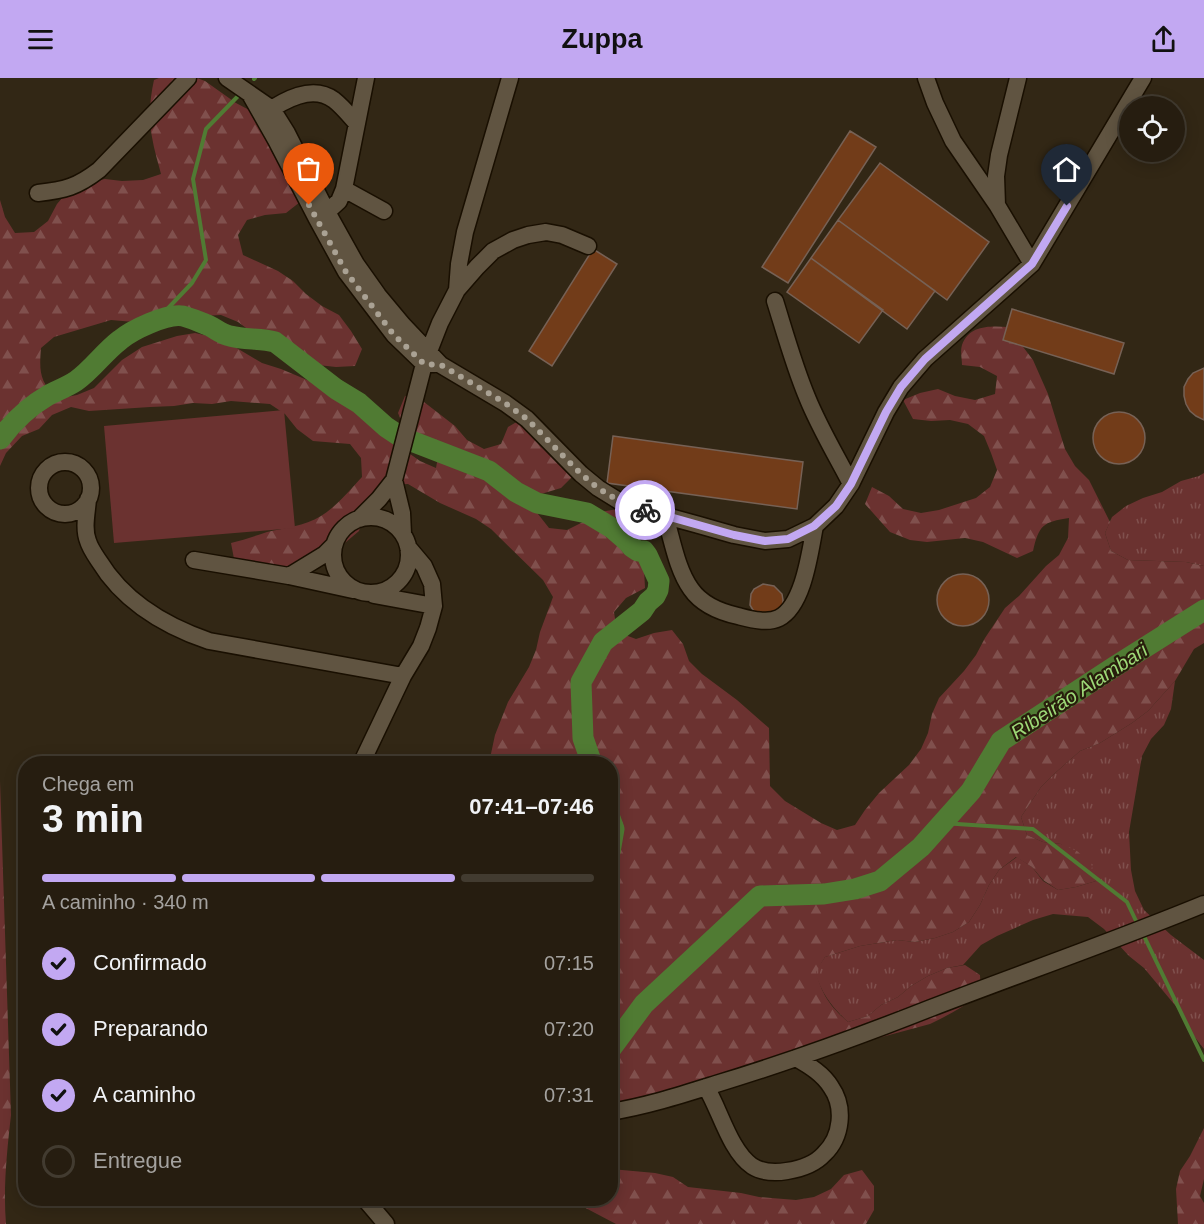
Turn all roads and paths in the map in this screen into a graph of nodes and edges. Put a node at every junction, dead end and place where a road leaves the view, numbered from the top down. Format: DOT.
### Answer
graph roads {
  1 [pos="188,78"];
  2 [pos="227,78"];
  3 [pos="366,78"];
  4 [pos="510,78"];
  5 [pos="926,78"];
  6 [pos="1018,78"];
  7 [pos="1143,78"];
  8 [pos="267,112"];
  9 [pos="357,124"];
  10 [pos="344,189"];
  11 [pos="38,193"];
  12 [pos="997,205"];
  13 [pos="384,211"];
  14 [pos="327,212"];
  15 [pos="588,246"];
  16 [pos="1032,264"];
  17 [pos="458,290"];
  18 [pos="775,301"];
  19 [pos="426,358"];
  20 [pos="395,475"];
  21 [pos="851,484"];
  22 [pos="88,500"];
  23 [pos="53,512"];
  24 [pos="665,516"];
  25 [pos="359,519"];
  26 [pos="814,526"];
  27 [pos="88,540"];
  28 [pos="406,540"];
  29 [pos="333,546"];
  30 [pos="194,560"];
  31 [pos="289,576"];
  32 [pos="362,592"];
  33 [pos="434,606"];
  34 [pos="403,676"];
  35 [pos="365,756"];
  36 [pos="1204,904"];
  37 [pos="796,1058"];
  38 [pos="706,1087"];
  39 [pos="618,1110"];
  40 [pos="371,1206"];
  41 [pos="386,1224"];
  1 -- 11 [label="street"];
  2 -- 8 [label="street"];
  3 -- 9 [label="street"];
  4 -- 17 [label="street"];
  5 -- 12 [label="street"];
  6 -- 12 [label="street"];
  7 -- 16 [label="street"];
  8 -- 9 [label="street"];
  8 -- 14 [label="street"];
  8 -- 19 [label="street"];
  9 -- 10 [label="street"];
  10 -- 13 [label="street"];
  10 -- 14 [label="street"];
  12 -- 16 [label="street"];
  14 -- 19 [label="street"];
  15 -- 17 [label="street"];
  16 -- 21 [label="street"];
  17 -- 19 [label="street"];
  18 -- 21 [label="street"];
  19 -- 20 [label="street"];
  19 -- 24 [label="street"];
  20 -- 25 [label="street"];
  20 -- 28 [label="street"];
  21 -- 26 [label="street"];
  22 -- 23 [label="street"];
  22 -- 23 [label="street"];
  22 -- 27 [label="street"];
  23 -- 27 [label="street"];
  24 -- 26 [label="street"];
  24 -- 26 [label="street"];
  25 -- 28 [label="street"];
  25 -- 29 [label="street"];
  27 -- 34 [label="street"];
  28 -- 32 [label="street"];
  28 -- 33 [label="street"];
  29 -- 31 [label="street"];
  29 -- 32 [label="street"];
  30 -- 31 [label="street"];
  31 -- 32 [label="street"];
  32 -- 33 [label="street"];
  33 -- 34 [label="street"];
  34 -- 35 [label="street"];
  36 -- 37 [label="street"];
  37 -- 38 [label="street"];
  37 -- 38 [label="street"];
  38 -- 39 [label="street"];
  40 -- 41 [label="street"];
}
